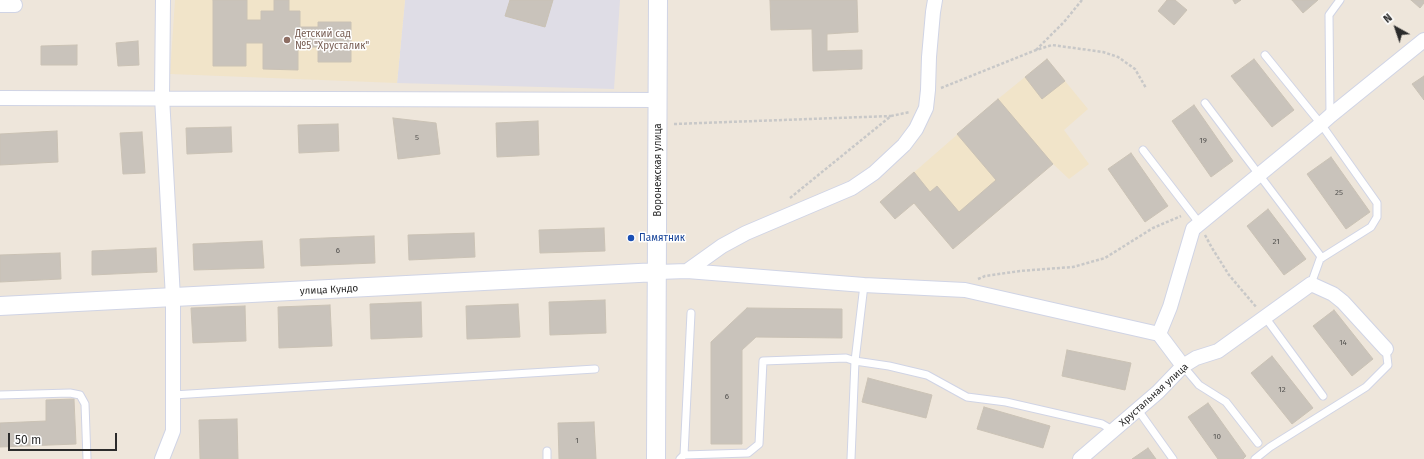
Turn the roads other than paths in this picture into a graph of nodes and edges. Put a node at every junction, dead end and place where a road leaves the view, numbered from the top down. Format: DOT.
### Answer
graph roads {
  1 [pos="163,0"];
  2 [pos="658,0"];
  3 [pos="935,0"];
  4 [pos="1340,0"];
  5 [pos="15,5"];
  6 [pos="0,6"];
  7 [pos="1424,40"];
  8 [pos="1265,55"];
  9 [pos="162,97"];
  10 [pos="0,98"];
  11 [pos="659,100"];
  12 [pos="1206,103"];
  13 [pos="1325,120"];
  14 [pos="1143,150"];
  15 [pos="1260,174"];
  16 [pos="1196,218"];
  17 [pos="1322,258"];
  18 [pos="687,271"];
  19 [pos="658,272"];
  20 [pos="864,284"];
  21 [pos="1312,284"];
  22 [pos="173,298"];
  23 [pos="0,306"];
  24 [pos="691,313"];
  25 [pos="1265,317"];
  26 [pos="1159,334"];
  27 [pos="1386,349"];
  28 [pos="855,361"];
  29 [pos="1183,366"];
  30 [pos="595,369"];
  31 [pos="0,395"];
  32 [pos="173,395"];
  33 [pos="1323,396"];
  34 [pos="1138,410"];
  35 [pos="1114,430"];
  36 [pos="1258,443"];
  37 [pos="547,451"];
  38 [pos="682,457"];
  39 [pos="87,459"];
  40 [pos="162,459"];
  41 [pos="547,459"];
  42 [pos="656,459"];
  43 [pos="851,459"];
  44 [pos="1080,459"];
  45 [pos="1173,459"];
  46 [pos="1255,459"];
  1 -- 9 [label="street"];
  2 -- 11 [label="street, Воронежская улица"];
  3 -- 18 [label="street"];
  4 -- 13 [label="lane"];
  5 -- 6 [label="street"];
  7 -- 13 [label="street"];
  8 -- 13 [label="lane"];
  9 -- 10 [label="street"];
  9 -- 11 [label="street"];
  9 -- 22 [label="street"];
  11 -- 19 [label="street, Воронежская улица"];
  12 -- 15 [label="lane"];
  13 -- 15 [label="street"];
  13 -- 17 [label="lane"];
  14 -- 16 [label="lane"];
  15 -- 16 [label="street"];
  15 -- 17 [label="lane"];
  16 -- 26 [label="street"];
  17 -- 21 [label="lane"];
  18 -- 19 [label="street"];
  18 -- 20 [label="street"];
  19 -- 22 [label="street, улица Кундо"];
  19 -- 42 [label="street, Воронежская улица"];
  20 -- 26 [label="street"];
  20 -- 28 [label="lane"];
  21 -- 25 [label="street, Хрустальная улица"];
  21 -- 27 [label="street"];
  22 -- 23 [label="street, улица Кундо"];
  22 -- 32 [label="street"];
  24 -- 38 [label="lane"];
  25 -- 29 [label="street, Хрустальная улица"];
  25 -- 33 [label="lane"];
  26 -- 29 [label="street"];
  27 -- 46 [label="lane"];
  28 -- 35 [label="lane"];
  28 -- 38 [label="lane"];
  28 -- 43 [label="lane"];
  29 -- 34 [label="street, Хрустальная улица"];
  29 -- 36 [label="lane"];
  30 -- 32 [label="lane"];
  31 -- 39 [label="lane"];
  32 -- 40 [label="street"];
  34 -- 35 [label="street, Хрустальная улица"];
  34 -- 45 [label="lane"];
  35 -- 44 [label="street, Хрустальная улица"];
  37 -- 41 [label="lane"];
}
